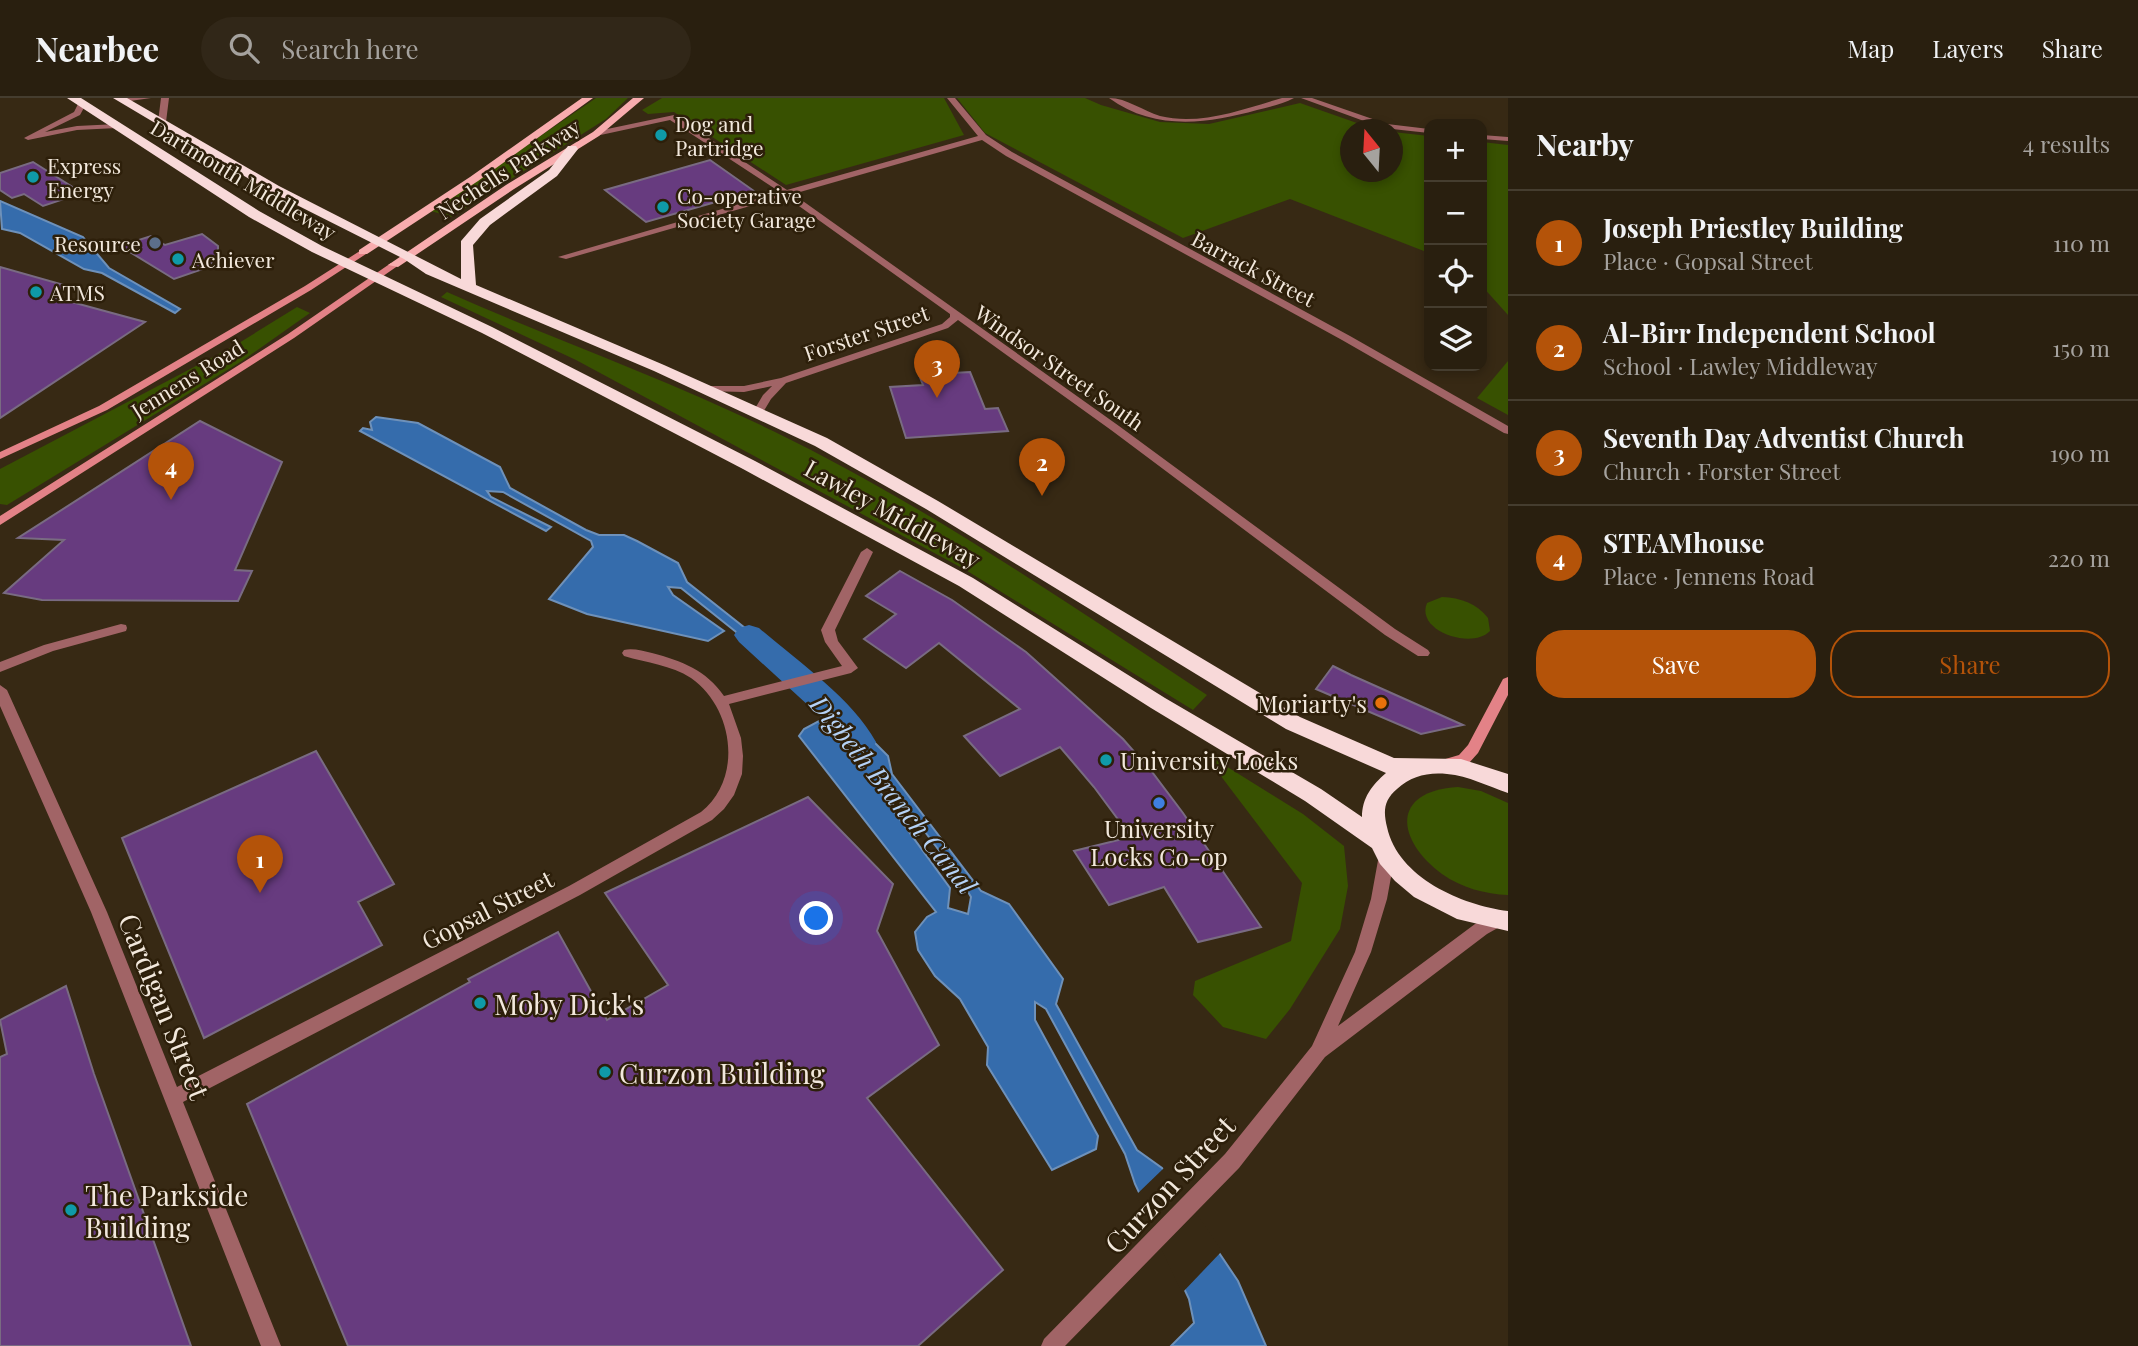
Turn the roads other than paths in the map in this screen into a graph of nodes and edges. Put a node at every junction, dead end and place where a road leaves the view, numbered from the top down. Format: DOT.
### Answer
graph roads {
  1 [pos="147,98"];
  2 [pos="165,98"];
  3 [pos="588,98"];
  4 [pos="639,98"];
  5 [pos="951,98"];
  6 [pos="1113,98"];
  7 [pos="1290,98"];
  8 [pos="1306,98"];
  9 [pos="121,99"];
  10 [pos="78,101"];
  11 [pos="162,122"];
  12 [pos="117,126"];
  13 [pos="1424,130"];
  14 [pos="596,134"];
  15 [pos="983,137"];
  16 [pos="1487,138"];
  17 [pos="1508,139"];
  18 [pos="572,149"];
  19 [pos="786,193"];
  20 [pos="379,241"];
  21 [pos="392,248"];
  22 [pos="363,252"];
  23 [pos="409,256"];
  24 [pos="563,257"];
  25 [pos="345,263"];
  26 [pos="376,272"];
  27 [pos="469,287"];
  28 [pos="954,315"];
  29 [pos="783,381"];
  30 [pos="708,390"];
  31 [pos="758,412"];
  32 [pos="1508,430"];
  33 [pos="0,456"];
  34 [pos="0,521"];
  35 [pos="867,552"];
  36 [pos="121,628"];
  37 [pos="629,653"];
  38 [pos="1423,653"];
  39 [pos="0,667"];
  40 [pos="0,691"];
  41 [pos="1507,694"];
  42 [pos="719,702"];
  43 [pos="1442,765"];
  44 [pos="1415,768"];
  45 [pos="1508,784"];
  46 [pos="1384,849"];
  47 [pos="1502,920"];
  48 [pos="1318,1052"];
  49 [pos="173,1098"];
  50 [pos="271,1346"];
  51 [pos="1051,1346"];
  1 -- 9 [label="street"];
  2 -- 11 [label="street"];
  3 -- 20 [label="main road, Nechells Parkway"];
  4 -- 14 [label="main road, Nechells Parkway"];
  5 -- 15 [label="street"];
  6 -- 7 [label="street"];
  8 -- 13 [label="street"];
  9 -- 11 [label="highway, Dartmouth Middleway"];
  10 -- 12 [label="highway, Dartmouth Middleway"];
  10 -- 12 [label="street"];
  11 -- 20 [label="highway, Dartmouth Middleway"];
  12 -- 25 [label="highway, Dartmouth Middleway"];
  14 -- 18 [label="main road, Nechells Parkway"];
  14 -- 19 [label="street, Windsor Street South"];
  15 -- 19 [label="street"];
  15 -- 32 [label="street, Barrack Street"];
  16 -- 17 [label="street"];
  18 -- 23 [label="main road, Nechells Parkway"];
  18 -- 27 [label="highway"];
  19 -- 24 [label="street"];
  19 -- 28 [label="street, Windsor Street South"];
  20 -- 21 [label="highway, Dartmouth Middleway"];
  20 -- 22 [label="main road, Nechells Parkway"];
  21 -- 23 [label="highway, Lawley Middleway"];
  22 -- 25 [label="main road, Jennens Road"];
  23 -- 26 [label="main road, Nechells Parkway"];
  23 -- 27 [label="highway, Lawley Middleway"];
  25 -- 26 [label="highway, Dartmouth Middleway"];
  25 -- 33 [label="main road, Jennens Road"];
  26 -- 34 [label="main road, Jennens Road"];
  26 -- 46 [label="highway, Lawley Middleway"];
  27 -- 30 [label="highway, Lawley Middleway"];
  28 -- 29 [label="street, Forster Street"];
  28 -- 38 [label="street, Windsor Street South"];
  29 -- 30 [label="street, Forster Street"];
  29 -- 31 [label="street, Forster Street"];
  30 -- 31 [label="highway, Lawley Middleway"];
  31 -- 44 [label="highway, Lawley Middleway"];
  35 -- 42 [label="street"];
  36 -- 39 [label="street"];
  37 -- 42 [label="street, Gopsal Street"];
  40 -- 49 [label="street, Cardigan Street"];
  41 -- 43 [label="main road"];
  42 -- 49 [label="street, Gopsal Street"];
  43 -- 44 [label="highway"];
  43 -- 45 [label="highway"];
  44 -- 46 [label="highway"];
  46 -- 47 [label="highway, Lawley Middleway"];
  46 -- 48 [label="street, Curzon Street"];
  47 -- 48 [label="street, Curzon Street"];
  48 -- 51 [label="street, Curzon Street"];
  49 -- 50 [label="street, Cardigan Street"];
}
